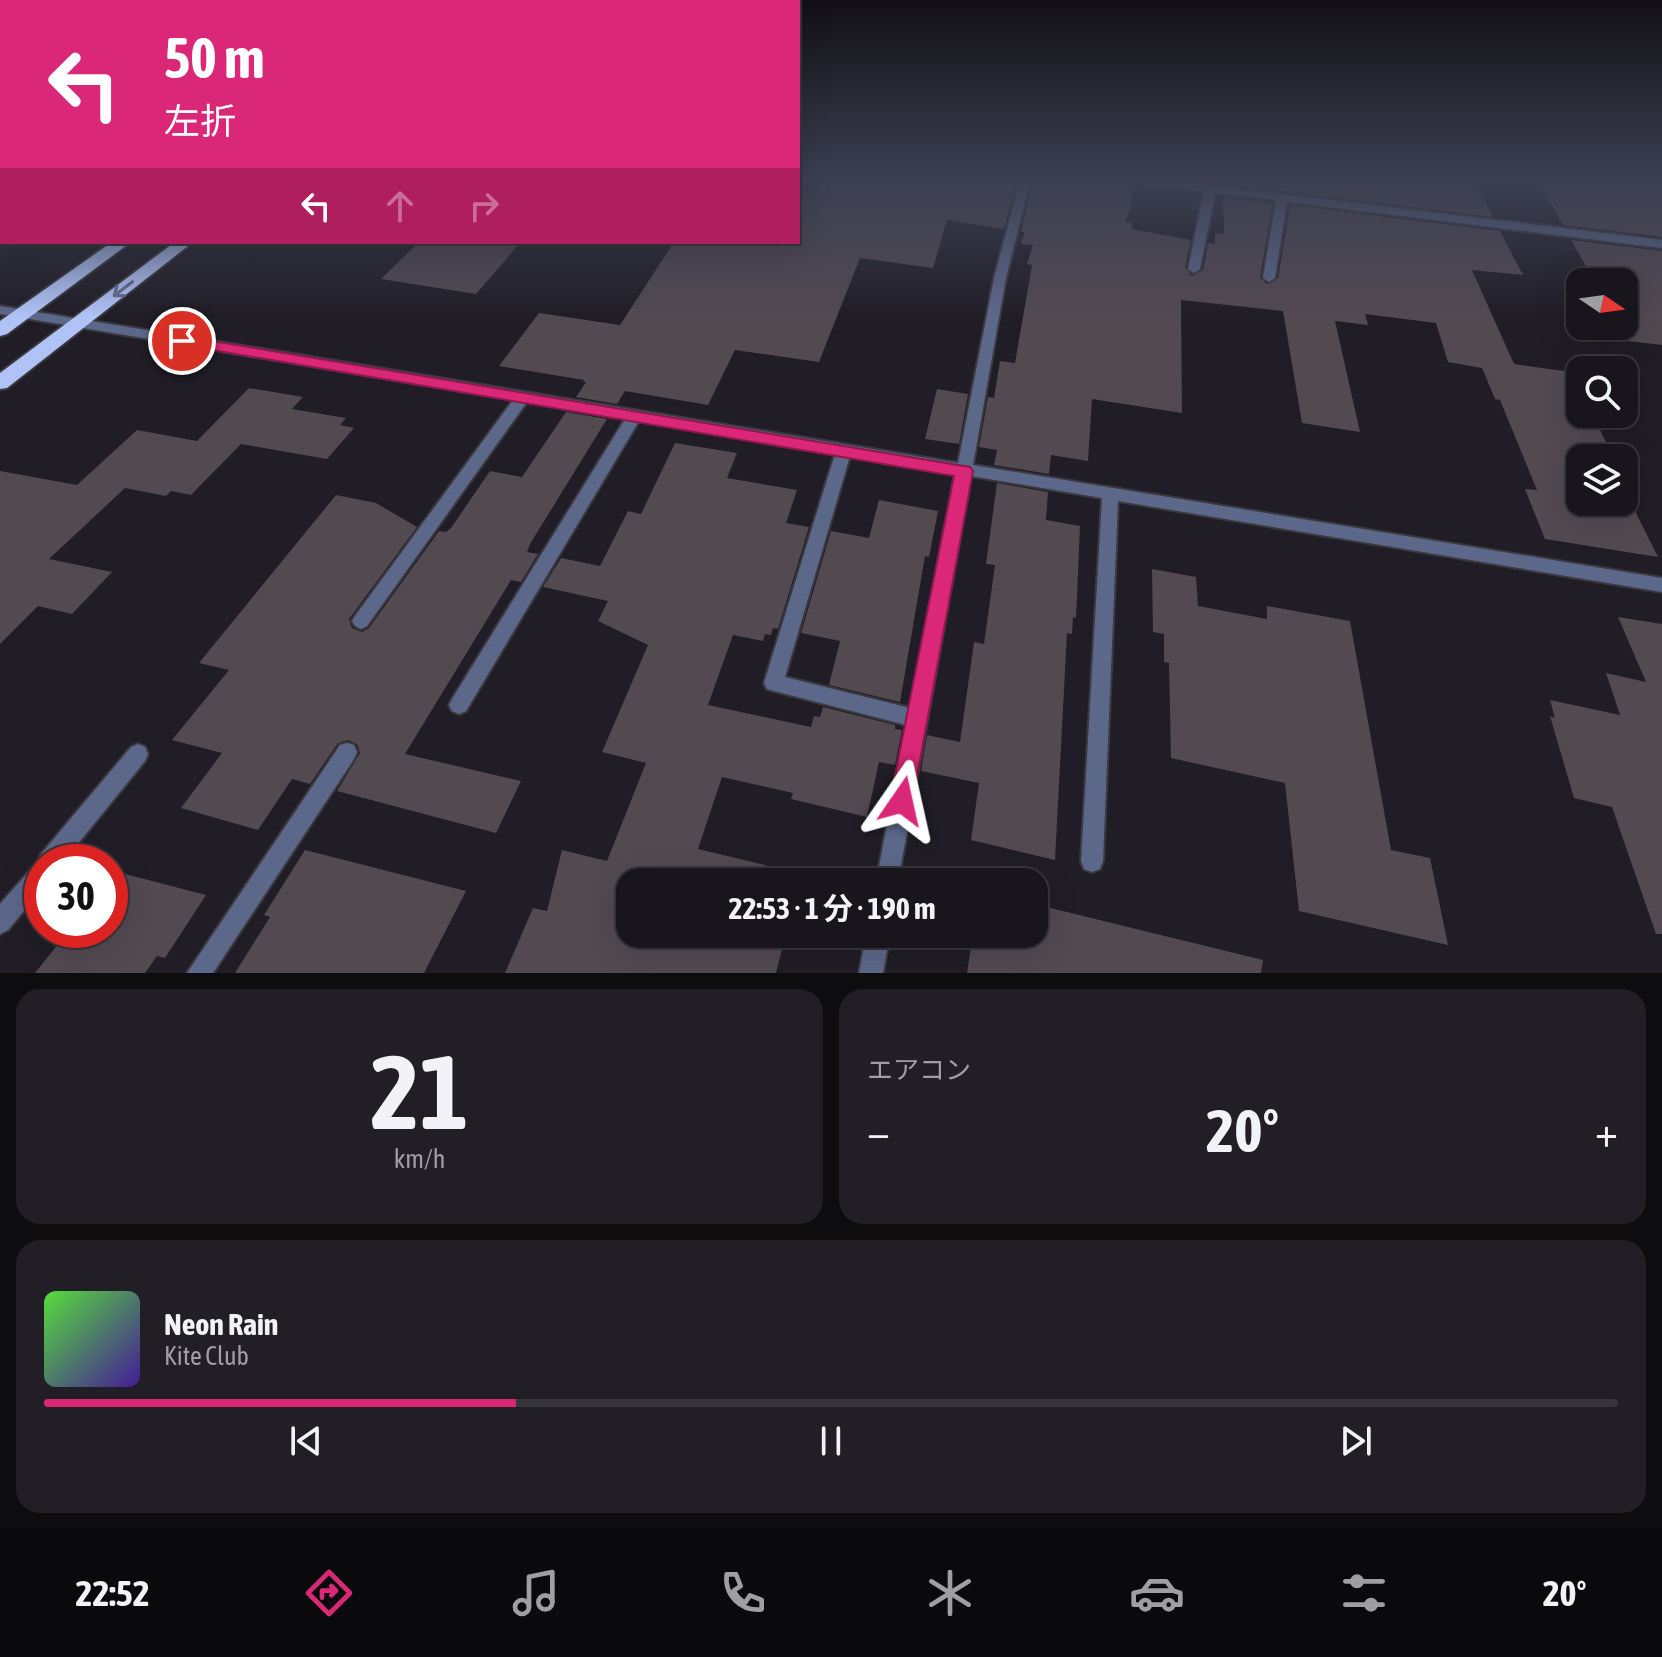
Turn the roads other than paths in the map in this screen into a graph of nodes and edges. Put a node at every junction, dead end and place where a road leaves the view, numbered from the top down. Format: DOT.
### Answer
graph roads {
  1 [pos="1013,226"];
  2 [pos="1203,226"];
  3 [pos="1277,226"];
  4 [pos="1520,226"];
  5 [pos="120,244"];
  6 [pos="182,244"];
  7 [pos="1662,244"];
  8 [pos="1194,269"];
  9 [pos="1269,278"];
  10 [pos="0,310"];
  11 [pos="23,314"];
  12 [pos="79,323"];
  13 [pos="0,330"];
  14 [pos="0,383"];
  15 [pos="522,398"];
  16 [pos="634,416"];
  17 [pos="844,451"];
  18 [pos="964,471"];
  19 [pos="1110,495"];
  20 [pos="1662,585"];
  21 [pos="361,621"];
  22 [pos="459,705"];
  23 [pos="918,719"];
  24 [pos="347,752"];
  25 [pos="138,754"];
  26 [pos="64,844"];
  27 [pos="1092,861"];
  28 [pos="890,868"];
  29 [pos="24,893"];
  30 [pos="0,922"];
  31 [pos="875,948"];
  32 [pos="199,973"];
  33 [pos="871,973"];
  1 -- 18 [label="street"];
  2 -- 8 [label="street"];
  3 -- 9 [label="street"];
  4 -- 7 [label="street"];
  5 -- 11 [label="highway"];
  6 -- 12 [label="highway, one-way"];
  10 -- 11 [label="street"];
  11 -- 12 [label="street"];
  11 -- 13 [label="highway"];
  12 -- 14 [label="highway"];
  12 -- 15 [label="street"];
  15 -- 16 [label="street"];
  15 -- 21 [label="street"];
  16 -- 17 [label="street"];
  16 -- 22 [label="street"];
  17 -- 18 [label="street"];
  17 -- 23 [label="street"];
  18 -- 19 [label="street"];
  18 -- 23 [label="street"];
  19 -- 20 [label="street"];
  19 -- 27 [label="street"];
  23 -- 28 [label="street"];
  24 -- 32 [label="street"];
  25 -- 26 [label="street"];
  29 -- 30 [label="street"];
  31 -- 33 [label="street"];
}
